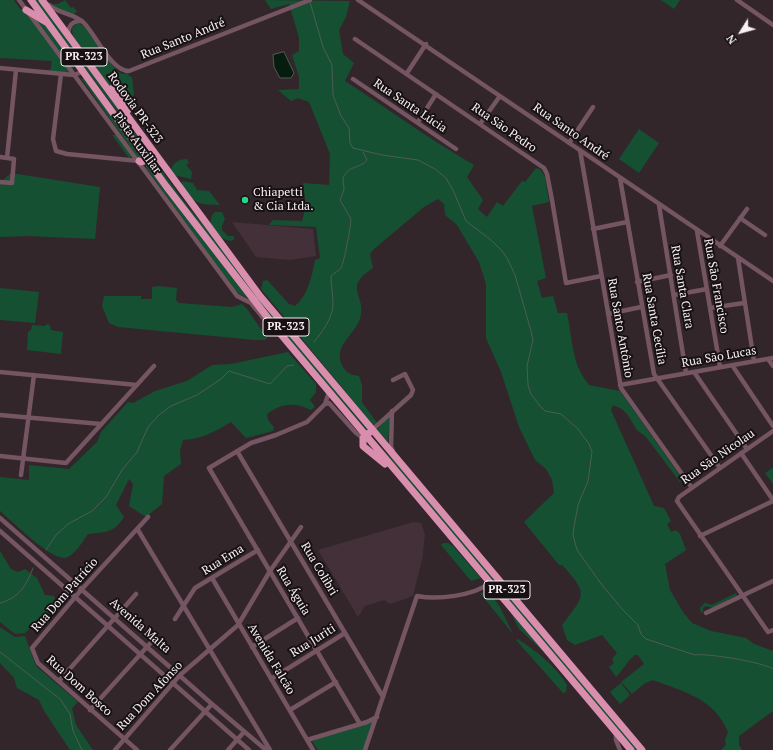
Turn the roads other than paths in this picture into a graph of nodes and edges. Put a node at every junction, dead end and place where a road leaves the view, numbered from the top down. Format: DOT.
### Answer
graph roads {
  1 [pos="19,0"];
  2 [pos="31,0"];
  3 [pos="43,0"];
  4 [pos="310,0"];
  5 [pos="358,0"];
  6 [pos="737,0"];
  7 [pos="26,10"];
  8 [pos="82,21"];
  9 [pos="50,25"];
  10 [pos="773,25"];
  11 [pos="355,39"];
  12 [pos="71,40"];
  13 [pos="426,44"];
  14 [pos="0,68"];
  15 [pos="16,70"];
  16 [pos="84,70"];
  17 [pos="407,73"];
  18 [pos="61,74"];
  19 [pos="74,75"];
  20 [pos="354,79"];
  21 [pos="95,86"];
  22 [pos="436,94"];
  23 [pos="500,96"];
  24 [pos="593,107"];
  25 [pos="126,114"];
  26 [pos="418,122"];
  27 [pos="480,124"];
  28 [pos="569,143"];
  29 [pos="456,149"];
  30 [pos="580,150"];
  31 [pos="0,157"];
  32 [pos="7,158"];
  33 [pos="143,162"];
  34 [pos="620,178"];
  35 [pos="0,182"];
  36 [pos="659,205"];
  37 [pos="192,207"];
  38 [pos="747,208"];
  39 [pos="740,218"];
  40 [pos="627,222"];
  41 [pos="593,229"];
  42 [pos="697,231"];
  43 [pos="765,235"];
  44 [pos="720,246"];
  45 [pos="738,258"];
  46 [pos="671,275"];
  47 [pos="601,276"];
  48 [pos="773,281"];
  49 [pos="637,282"];
  50 [pos="707,289"];
  51 [pos="674,295"];
  52 [pos="744,303"];
  53 [pos="641,307"];
  54 [pos="710,308"];
  55 [pos="608,314"];
  56 [pos="278,331"];
  57 [pos="771,358"];
  58 [pos="754,361"];
  59 [pos="732,365"];
  60 [pos="154,366"];
  61 [pos="773,366"];
  62 [pos="720,367"];
  63 [pos="0,372"];
  64 [pos="694,372"];
  65 [pos="686,373"];
  66 [pos="34,375"];
  67 [pos="656,378"];
  68 [pos="393,380"];
  69 [pos="137,385"];
  70 [pos="620,385"];
  71 [pos="329,392"];
  72 [pos="325,404"];
  73 [pos="392,411"];
  74 [pos="0,415"];
  75 [pos="27,417"];
  76 [pos="101,424"];
  77 [pos="773,426"];
  78 [pos="773,431"];
  79 [pos="367,434"];
  80 [pos="747,449"];
  81 [pos="237,451"];
  82 [pos="741,454"];
  83 [pos="0,456"];
  84 [pos="23,457"];
  85 [pos="400,463"];
  86 [pos="720,468"];
  87 [pos="21,475"];
  88 [pos="692,488"];
  89 [pos="773,500"];
  90 [pos="148,517"];
  91 [pos="0,518"];
  92 [pos="301,527"];
  93 [pos="138,530"];
  94 [pos="0,531"];
  95 [pos="700,536"];
  96 [pos="291,542"];
  97 [pos="258,550"];
  98 [pos="270,571"];
  99 [pos="212,578"];
  100 [pos="773,581"];
  101 [pos="490,583"];
  102 [pos="82,589"];
  103 [pos="136,594"];
  104 [pos="742,596"];
  105 [pos="76,597"];
  106 [pos="184,606"];
  107 [pos="706,613"];
  108 [pos="115,618"];
  109 [pos="298,618"];
  110 [pos="175,619"];
  111 [pos="238,625"];
  112 [pos="108,626"];
  113 [pos="773,630"];
  114 [pos="345,633"];
  115 [pos="155,638"];
  116 [pos="147,646"];
  117 [pos="252,647"];
  118 [pos="32,648"];
  119 [pos="210,650"];
  120 [pos="317,650"];
  121 [pos="141,654"];
  122 [pos="180,675"];
  123 [pos="271,679"];
  124 [pos="59,681"];
  125 [pos="336,682"];
  126 [pos="173,683"];
  127 [pos="383,697"];
  128 [pos="212,704"];
  129 [pos="90,710"];
  130 [pos="290,710"];
  131 [pos="205,712"];
  132 [pos="377,717"];
  133 [pos="360,724"];
  134 [pos="244,732"];
  135 [pos="616,732"];
  136 [pos="124,739"];
  137 [pos="237,740"];
  138 [pos="307,740"];
  139 [pos="114,750"];
  140 [pos="137,750"];
  141 [pos="170,750"];
  142 [pos="228,750"];
  143 [pos="249,750"];
  144 [pos="266,750"];
  145 [pos="270,750"];
  146 [pos="313,750"];
  147 [pos="365,750"];
  148 [pos="620,750"];
  149 [pos="631,750"];
  150 [pos="642,750"];
  1 -- 7 [label="street, Pista Auxiliar"];
  2 -- 9 [label="highway, Rodovia PR-323 / PR-323"];
  3 -- 8 [label="street"];
  3 -- 12 [label="highway, PR-323"];
  4 -- 8 [label="street, Rua Santo André"];
  5 -- 13 [label="street, Rua Santo André"];
  6 -- 10 [label="street"];
  7 -- 9 [label="highway"];
  7 -- 19 [label="street, Pista Auxiliar"];
  8 -- 12 [label="street"];
  9 -- 16 [label="highway, Rodovia PR-323 / PR-323"];
  11 -- 17 [label="street, Rua São Pedro"];
  12 -- 25 [label="highway, PR-323"];
  13 -- 17 [label="street"];
  13 -- 23 [label="street, Rua Santo André"];
  14 -- 15 [label="street"];
  15 -- 18 [label="street"];
  15 -- 32 [label="street"];
  16 -- 19 [label="street"];
  16 -- 21 [label="highway, Rodovia PR-323 / PR-323"];
  17 -- 22 [label="street, Rua São Pedro"];
  18 -- 19 [label="street"];
  18 -- 33 [label="street"];
  19 -- 33 [label="street, Pista Auxiliar"];
  20 -- 26 [label="street, Rua Santa Lúcia"];
  21 -- 25 [label="highway"];
  21 -- 33 [label="highway, Rodovia PR-323 / PR-323"];
  22 -- 26 [label="street"];
  22 -- 27 [label="street, Rua São Pedro"];
  23 -- 27 [label="street"];
  23 -- 28 [label="street, Rua Santo André"];
  24 -- 28 [label="street"];
  25 -- 37 [label="highway, Rodovia PR-323 / PR-323"];
  26 -- 29 [label="street, Rua Santa Lúcia"];
  27 -- 47 [label="street, Rua São Pedro"];
  28 -- 30 [label="street, Rua Santo André"];
  30 -- 34 [label="street, Rua Santo André"];
  30 -- 41 [label="street, Rua Santo Antônio"];
  31 -- 32 [label="street"];
  32 -- 35 [label="street"];
  33 -- 37 [label="highway"];
  33 -- 56 [label="highway, PR-323"];
  33 -- 56 [label="street, Pista Auxiliar"];
  34 -- 36 [label="street, Rua Santo André"];
  34 -- 40 [label="street, Rua Santa Cecília"];
  36 -- 42 [label="street, Rua Santo André"];
  36 -- 46 [label="street, Rua Santa Clara"];
  37 -- 79 [label="highway, PR-323"];
  38 -- 39 [label="street"];
  39 -- 43 [label="street"];
  39 -- 44 [label="street"];
  40 -- 41 [label="street"];
  40 -- 49 [label="street, Rua Santa Cecília"];
  41 -- 47 [label="street, Rua Santo Antônio"];
  42 -- 44 [label="street, Rua Santo André"];
  42 -- 50 [label="street, Rua São Francisco"];
  44 -- 45 [label="street, Rua Santo André"];
  45 -- 48 [label="street, Rua Santo André"];
  45 -- 52 [label="street"];
  46 -- 49 [label="street"];
  46 -- 51 [label="street, Rua Santa Clara"];
  47 -- 55 [label="street, Rua Santo Antônio"];
  49 -- 53 [label="street, Rua Santa Cecília"];
  50 -- 51 [label="street"];
  50 -- 54 [label="street, Rua São Francisco"];
  51 -- 65 [label="street, Rua Santa Clara"];
  52 -- 54 [label="street"];
  52 -- 58 [label="street"];
  53 -- 55 [label="street"];
  53 -- 67 [label="street, Rua Santa Cecília"];
  54 -- 62 [label="street, Rua São Francisco"];
  55 -- 70 [label="street, Rua Santo Antônio"];
  56 -- 71 [label="highway, PR-323"];
  57 -- 58 [label="street, Rua São Lucas"];
  57 -- 61 [label="street"];
  58 -- 59 [label="street, Rua São Lucas"];
  59 -- 62 [label="street, Rua São Lucas"];
  59 -- 77 [label="street"];
  60 -- 69 [label="street"];
  62 -- 64 [label="street, Rua São Lucas"];
  63 -- 66 [label="street"];
  64 -- 65 [label="street, Rua São Lucas"];
  64 -- 80 [label="street"];
  65 -- 67 [label="street, Rua São Lucas"];
  66 -- 69 [label="street"];
  66 -- 75 [label="street"];
  67 -- 70 [label="street, Rua São Lucas"];
  67 -- 86 [label="street, Rua Santa Cecília"];
  68 -- 73 [label="street"];
  69 -- 76 [label="street"];
  70 -- 88 [label="street, Rua Santo Antônio"];
  71 -- 72 [label="street"];
  71 -- 79 [label="highway, PR-323"];
  72 -- 79 [label="street"];
  72 -- 81 [label="street"];
  73 -- 79 [label="street"];
  73 -- 85 [label="street"];
  74 -- 75 [label="street"];
  75 -- 76 [label="street"];
  75 -- 84 [label="street"];
  76 -- 84 [label="street"];
  78 -- 80 [label="street, Rua São Nicolau"];
  79 -- 85 [label="highway"];
  79 -- 101 [label="highway, PR-323"];
  80 -- 82 [label="street, Rua São Nicolau"];
  81 -- 96 [label="street, Rua Colibri"];
  81 -- 97 [label="street, Rua Águia"];
  82 -- 86 [label="street, Rua São Nicolau"];
  82 -- 89 [label="street"];
  83 -- 84 [label="street"];
  84 -- 87 [label="street"];
  85 -- 150 [label="highway, PR-323"];
  86 -- 88 [label="street, Rua São Nicolau"];
  88 -- 95 [label="street, Rua São Nicolau"];
  89 -- 95 [label="street"];
  90 -- 93 [label="street, Rua Dom Patrício"];
  91 -- 102 [label="street, Avenida Malta"];
  92 -- 96 [label="street, Rua Dom Afonso"];
  93 -- 102 [label="street, Rua Dom Patrício"];
  93 -- 106 [label="street"];
  94 -- 105 [label="street, Avenida Malta"];
  95 -- 104 [label="street"];
  96 -- 98 [label="street, Rua Dom Afonso"];
  96 -- 114 [label="street, Rua Colibri"];
  97 -- 98 [label="street, Rua Águia"];
  97 -- 99 [label="street, Rua Ema"];
  98 -- 109 [label="street, Rua Águia"];
  98 -- 111 [label="street, Rua Dom Afonso"];
  99 -- 106 [label="street, Rua Ema"];
  99 -- 111 [label="street, Avenida Falcão"];
  100 -- 104 [label="street"];
  101 -- 127 [label="street"];
  101 -- 135 [label="highway, PR-323"];
  102 -- 105 [label="street, Rua Dom Patrício"];
  102 -- 108 [label="street, Avenida Malta"];
  103 -- 108 [label="street"];
  104 -- 107 [label="street"];
  104 -- 113 [label="street"];
  105 -- 112 [label="street, Avenida Malta"];
  105 -- 118 [label="street, Rua Dom Patrício"];
  106 -- 110 [label="street"];
  106 -- 119 [label="street"];
  108 -- 112 [label="street"];
  108 -- 116 [label="street, Avenida Malta"];
  109 -- 117 [label="street"];
  109 -- 120 [label="street, Rua Águia"];
  111 -- 117 [label="street, Avenida Falcão"];
  111 -- 119 [label="street, Rua Dom Afonso"];
  112 -- 121 [label="street, Avenida Malta"];
  112 -- 124 [label="street"];
  114 -- 120 [label="street, Rua Juriti"];
  114 -- 127 [label="street, Rua Colibri"];
  115 -- 116 [label="street"];
  116 -- 121 [label="street"];
  116 -- 122 [label="street, Avenida Malta"];
  117 -- 123 [label="street, Avenida Falcão"];
  118 -- 124 [label="street, Rua Dom Bosco"];
  119 -- 122 [label="street, Rua Dom Afonso"];
  119 -- 145 [label="street"];
  120 -- 123 [label="street, Rua Juriti"];
  120 -- 125 [label="street, Rua Águia"];
  121 -- 126 [label="street, Avenida Malta"];
  121 -- 129 [label="street"];
  122 -- 126 [label="street, Rua Dom Afonso"];
  122 -- 128 [label="street, Avenida Malta"];
  123 -- 130 [label="street, Avenida Falcão"];
  124 -- 129 [label="street, Rua Dom Bosco"];
  125 -- 130 [label="street"];
  125 -- 133 [label="street, Rua Águia"];
  126 -- 131 [label="street, Avenida Malta"];
  126 -- 136 [label="street, Rua Dom Afonso"];
  127 -- 132 [label="street"];
  128 -- 131 [label="street"];
  128 -- 134 [label="street, Avenida Malta"];
  129 -- 136 [label="street, Rua Dom Bosco"];
  130 -- 138 [label="street, Avenida Falcão"];
  131 -- 137 [label="street, Avenida Malta"];
  131 -- 141 [label="street"];
  132 -- 133 [label="street"];
  132 -- 147 [label="street"];
  133 -- 138 [label="street"];
  134 -- 137 [label="street"];
  134 -- 144 [label="street, Avenida Malta"];
  135 -- 148 [label="street"];
  135 -- 149 [label="highway, PR-323"];
  136 -- 139 [label="street, Rua Dom Afonso"];
  136 -- 140 [label="street, Rua Dom Bosco"];
  137 -- 142 [label="street"];
  137 -- 143 [label="street, Avenida Malta"];
  138 -- 146 [label="street, Avenida Falcão"];
}
